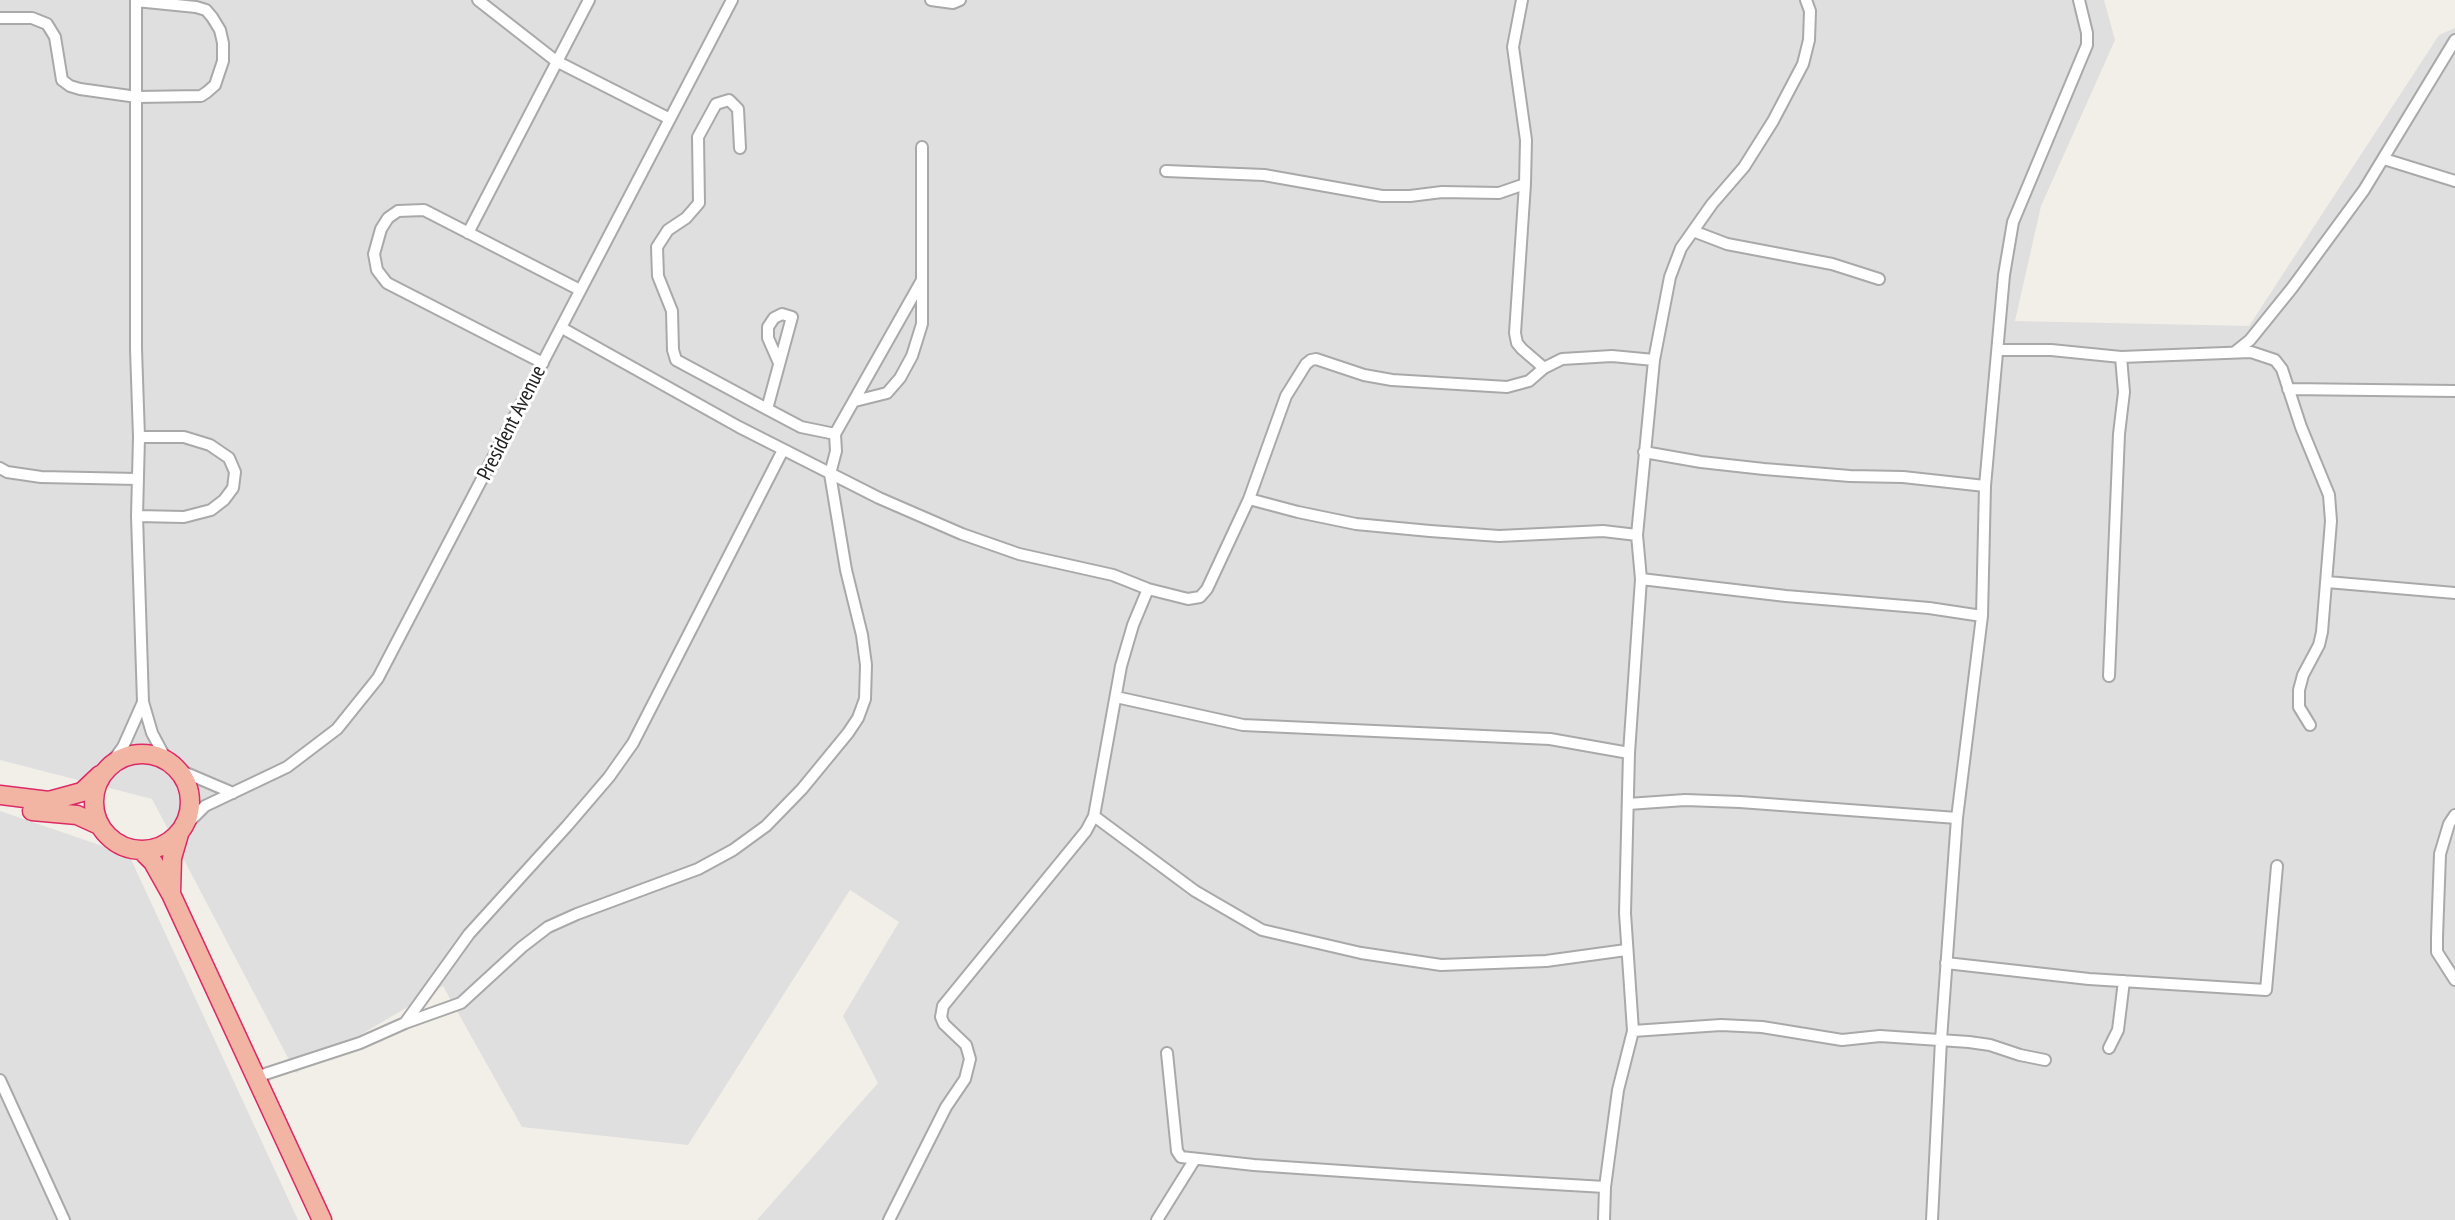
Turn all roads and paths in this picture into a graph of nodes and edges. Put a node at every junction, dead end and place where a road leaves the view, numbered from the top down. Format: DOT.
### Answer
graph roads {
  1 [pos="136,0"];
  2 [pos="478,0"];
  3 [pos="589,0"];
  4 [pos="732,0"];
  5 [pos="931,0"];
  6 [pos="960,0"];
  7 [pos="1522,0"];
  8 [pos="1806,0"];
  9 [pos="2079,0"];
  10 [pos="0,18"];
  11 [pos="2455,40"];
  12 [pos="556,61"];
  13 [pos="137,97"];
  14 [pos="670,119"];
  15 [pos="740,147"];
  16 [pos="922,147"];
  17 [pos="2384,159"];
  18 [pos="1166,171"];
  19 [pos="2455,181"];
  20 [pos="1525,184"];
  21 [pos="1692,231"];
  22 [pos="468,233"];
  23 [pos="1879,279"];
  24 [pos="922,280"];
  25 [pos="580,290"];
  26 [pos="562,328"];
  27 [pos="1999,350"];
  28 [pos="2235,352"];
  29 [pos="2121,357"];
  30 [pos="1654,360"];
  31 [pos="543,363"];
  32 [pos="779,363"];
  33 [pos="1544,368"];
  34 [pos="2288,389"];
  35 [pos="2455,391"];
  36 [pos="855,401"];
  37 [pos="767,409"];
  38 [pos="835,434"];
  39 [pos="139,437"];
  40 [pos="783,450"];
  41 [pos="1644,452"];
  42 [pos="0,468"];
  43 [pos="830,474"];
  44 [pos="137,479"];
  45 [pos="1985,486"];
  46 [pos="1249,499"];
  47 [pos="137,516"];
  48 [pos="1637,535"];
  49 [pos="1641,579"];
  50 [pos="2327,582"];
  51 [pos="1148,589"];
  52 [pos="2455,593"];
  53 [pos="1982,616"];
  54 [pos="2109,676"];
  55 [pos="1116,697"];
  56 [pos="143,702"];
  57 [pos="2310,725"];
  58 [pos="1629,753"];
  59 [pos="172,765"];
  60 [pos="106,769"];
  61 [pos="232,793"];
  62 [pos="0,795"];
  63 [pos="1628,804"];
  64 [pos="0,806"];
  65 [pos="2455,815"];
  66 [pos="1094,816"];
  67 [pos="1957,818"];
  68 [pos="99,825"];
  69 [pos="182,829"];
  70 [pos="142,851"];
  71 [pos="2277,866"];
  72 [pos="171,894"];
  73 [pos="1626,950"];
  74 [pos="1946,963"];
  75 [pos="2455,980"];
  76 [pos="2124,981"];
  77 [pos="405,1023"];
  78 [pos="1633,1031"];
  79 [pos="1941,1040"];
  80 [pos="2109,1048"];
  81 [pos="1167,1053"];
  82 [pos="2046,1060"];
  83 [pos="256,1077"];
  84 [pos="0,1080"];
  85 [pos="1195,1159"];
  86 [pos="1605,1187"];
  87 [pos="64,1220"];
  88 [pos="322,1220"];
  89 [pos="889,1220"];
  90 [pos="1157,1220"];
  91 [pos="1604,1220"];
  92 [pos="1932,1220"];
  1 -- 13 [label="street"];
  1 -- 13 [label="street"];
  2 -- 12 [label="street"];
  3 -- 12 [label="street"];
  4 -- 14 [label="street, President Avenue"];
  5 -- 6 [label="street"];
  7 -- 20 [label="street"];
  8 -- 21 [label="street"];
  9 -- 27 [label="street"];
  10 -- 13 [label="street"];
  11 -- 17 [label="street"];
  12 -- 14 [label="street"];
  12 -- 22 [label="street"];
  13 -- 39 [label="street"];
  14 -- 25 [label="street, President Avenue"];
  15 -- 37 [label="street"];
  16 -- 24 [label="street"];
  17 -- 19 [label="street"];
  17 -- 28 [label="street"];
  18 -- 20 [label="street"];
  20 -- 33 [label="street"];
  21 -- 23 [label="street"];
  21 -- 30 [label="street"];
  22 -- 25 [label="street"];
  22 -- 31 [label="street"];
  24 -- 36 [label="street"];
  24 -- 36 [label="street"];
  25 -- 26 [label="street, President Avenue"];
  26 -- 31 [label="street, President Avenue"];
  26 -- 40 [label="street"];
  27 -- 29 [label="street"];
  27 -- 45 [label="street"];
  28 -- 29 [label="street"];
  28 -- 34 [label="street"];
  29 -- 54 [label="street"];
  30 -- 33 [label="street"];
  30 -- 41 [label="street"];
  31 -- 61 [label="street, President Avenue"];
  32 -- 37 [label="street"];
  33 -- 46 [label="street"];
  34 -- 35 [label="street"];
  34 -- 50 [label="street"];
  36 -- 38 [label="street"];
  37 -- 38 [label="street"];
  38 -- 43 [label="street"];
  39 -- 44 [label="street"];
  39 -- 47 [label="street"];
  40 -- 43 [label="street"];
  40 -- 77 [label="street"];
  41 -- 45 [label="street"];
  41 -- 48 [label="street"];
  42 -- 44 [label="street"];
  43 -- 51 [label="street"];
  43 -- 77 [label="street"];
  44 -- 47 [label="street"];
  45 -- 53 [label="street"];
  46 -- 48 [label="street"];
  46 -- 51 [label="street"];
  47 -- 56 [label="street"];
  48 -- 49 [label="street"];
  49 -- 53 [label="street"];
  49 -- 58 [label="street"];
  50 -- 52 [label="street"];
  50 -- 57 [label="street"];
  51 -- 55 [label="street"];
  53 -- 67 [label="street"];
  55 -- 58 [label="street"];
  55 -- 66 [label="street"];
  56 -- 59 [label="street"];
  56 -- 60 [label="street"];
  58 -- 63 [label="street"];
  59 -- 60 [label="highway"];
  59 -- 61 [label="street"];
  59 -- 69 [label="highway"];
  60 -- 62 [label="highway"];
  60 -- 68 [label="highway"];
  61 -- 69 [label="street, President Avenue"];
  63 -- 67 [label="street"];
  63 -- 73 [label="street"];
  64 -- 68 [label="highway"];
  65 -- 75 [label="street"];
  66 -- 73 [label="street"];
  66 -- 89 [label="street"];
  67 -- 74 [label="street"];
  68 -- 70 [label="highway"];
  69 -- 70 [label="highway"];
  69 -- 72 [label="highway"];
  70 -- 72 [label="highway"];
  71 -- 76 [label="street"];
  72 -- 83 [label="highway"];
  73 -- 78 [label="street"];
  74 -- 76 [label="street"];
  74 -- 79 [label="street"];
  76 -- 80 [label="street"];
  77 -- 83 [label="street"];
  78 -- 79 [label="street"];
  78 -- 86 [label="street"];
  79 -- 82 [label="street"];
  79 -- 92 [label="street"];
  81 -- 85 [label="street"];
  83 -- 88 [label="highway"];
  84 -- 87 [label="street"];
  85 -- 86 [label="street"];
  85 -- 90 [label="street"];
  86 -- 91 [label="street"];
}
